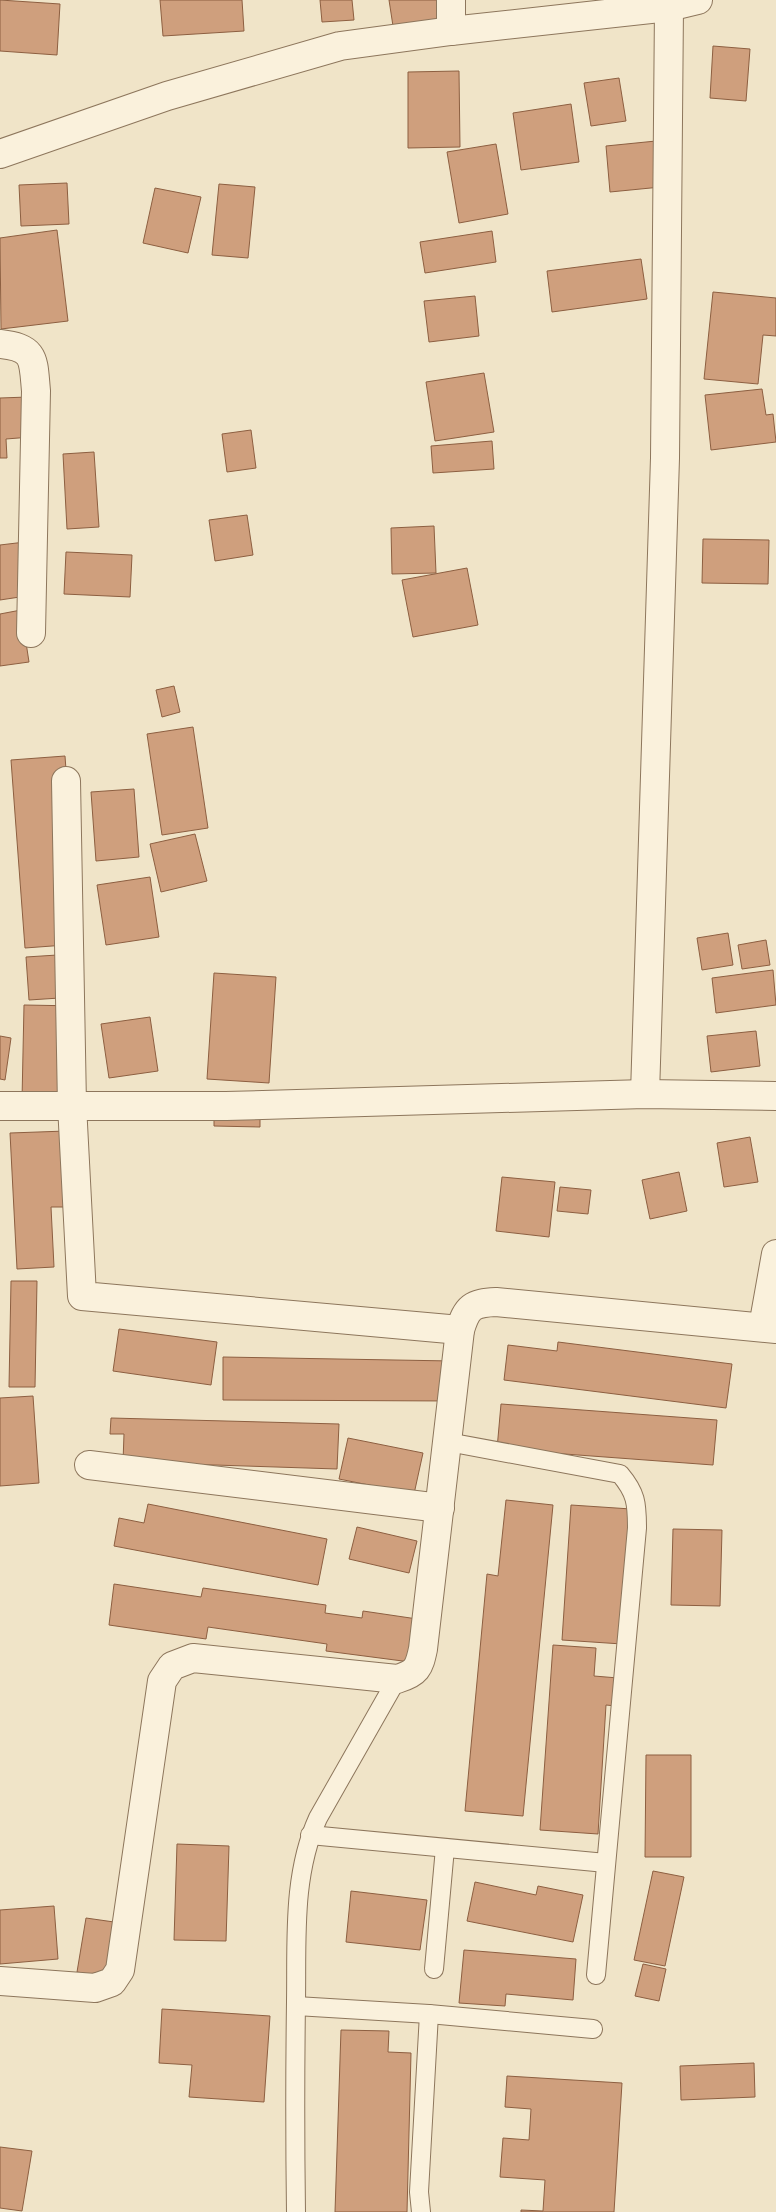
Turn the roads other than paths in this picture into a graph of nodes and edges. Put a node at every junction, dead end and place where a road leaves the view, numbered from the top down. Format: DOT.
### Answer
graph roads {
  1 [pos="451,0"];
  2 [pos="698,0"];
  3 [pos="669,7"];
  4 [pos="451,31"];
  5 [pos="0,154"];
  6 [pos="0,344"];
  7 [pos="31,633"];
  8 [pos="66,781"];
  9 [pos="645,1094"];
  10 [pos="776,1096"];
  11 [pos="72,1105"];
  12 [pos="0,1106"];
  13 [pos="776,1254"];
  14 [pos="770,1328"];
  15 [pos="460,1330"];
  16 [pos="448,1442"];
  17 [pos="89,1465"];
  18 [pos="440,1508"];
  19 [pos="397,1679"];
  20 [pos="310,1835"];
  21 [pos="446,1848"];
  22 [pos="606,1863"];
  23 [pos="434,1968"];
  24 [pos="596,1975"];
  25 [pos="0,1981"];
  26 [pos="296,2006"];
  27 [pos="429,2014"];
  28 [pos="593,2029"];
  29 [pos="296,2212"];
  30 [pos="421,2212"];
  1 -- 4 [label="street"];
  2 -- 3 [label="street"];
  3 -- 4 [label="street"];
  3 -- 9 [label="street"];
  4 -- 5 [label="street"];
  6 -- 7 [label="street"];
  8 -- 11 [label="street"];
  9 -- 10 [label="street"];
  9 -- 11 [label="street"];
  11 -- 12 [label="street"];
  11 -- 15 [label="street"];
  13 -- 14 [label="street"];
  14 -- 15 [label="street"];
  15 -- 16 [label="street"];
  16 -- 18 [label="street"];
  16 -- 22 [label="lane"];
  17 -- 18 [label="street"];
  18 -- 19 [label="street"];
  19 -- 20 [label="lane"];
  19 -- 25 [label="street"];
  20 -- 21 [label="lane"];
  20 -- 26 [label="lane"];
  21 -- 22 [label="lane"];
  21 -- 23 [label="lane"];
  22 -- 24 [label="lane"];
  26 -- 27 [label="lane"];
  26 -- 29 [label="lane"];
  27 -- 28 [label="lane"];
  27 -- 30 [label="lane"];
}
